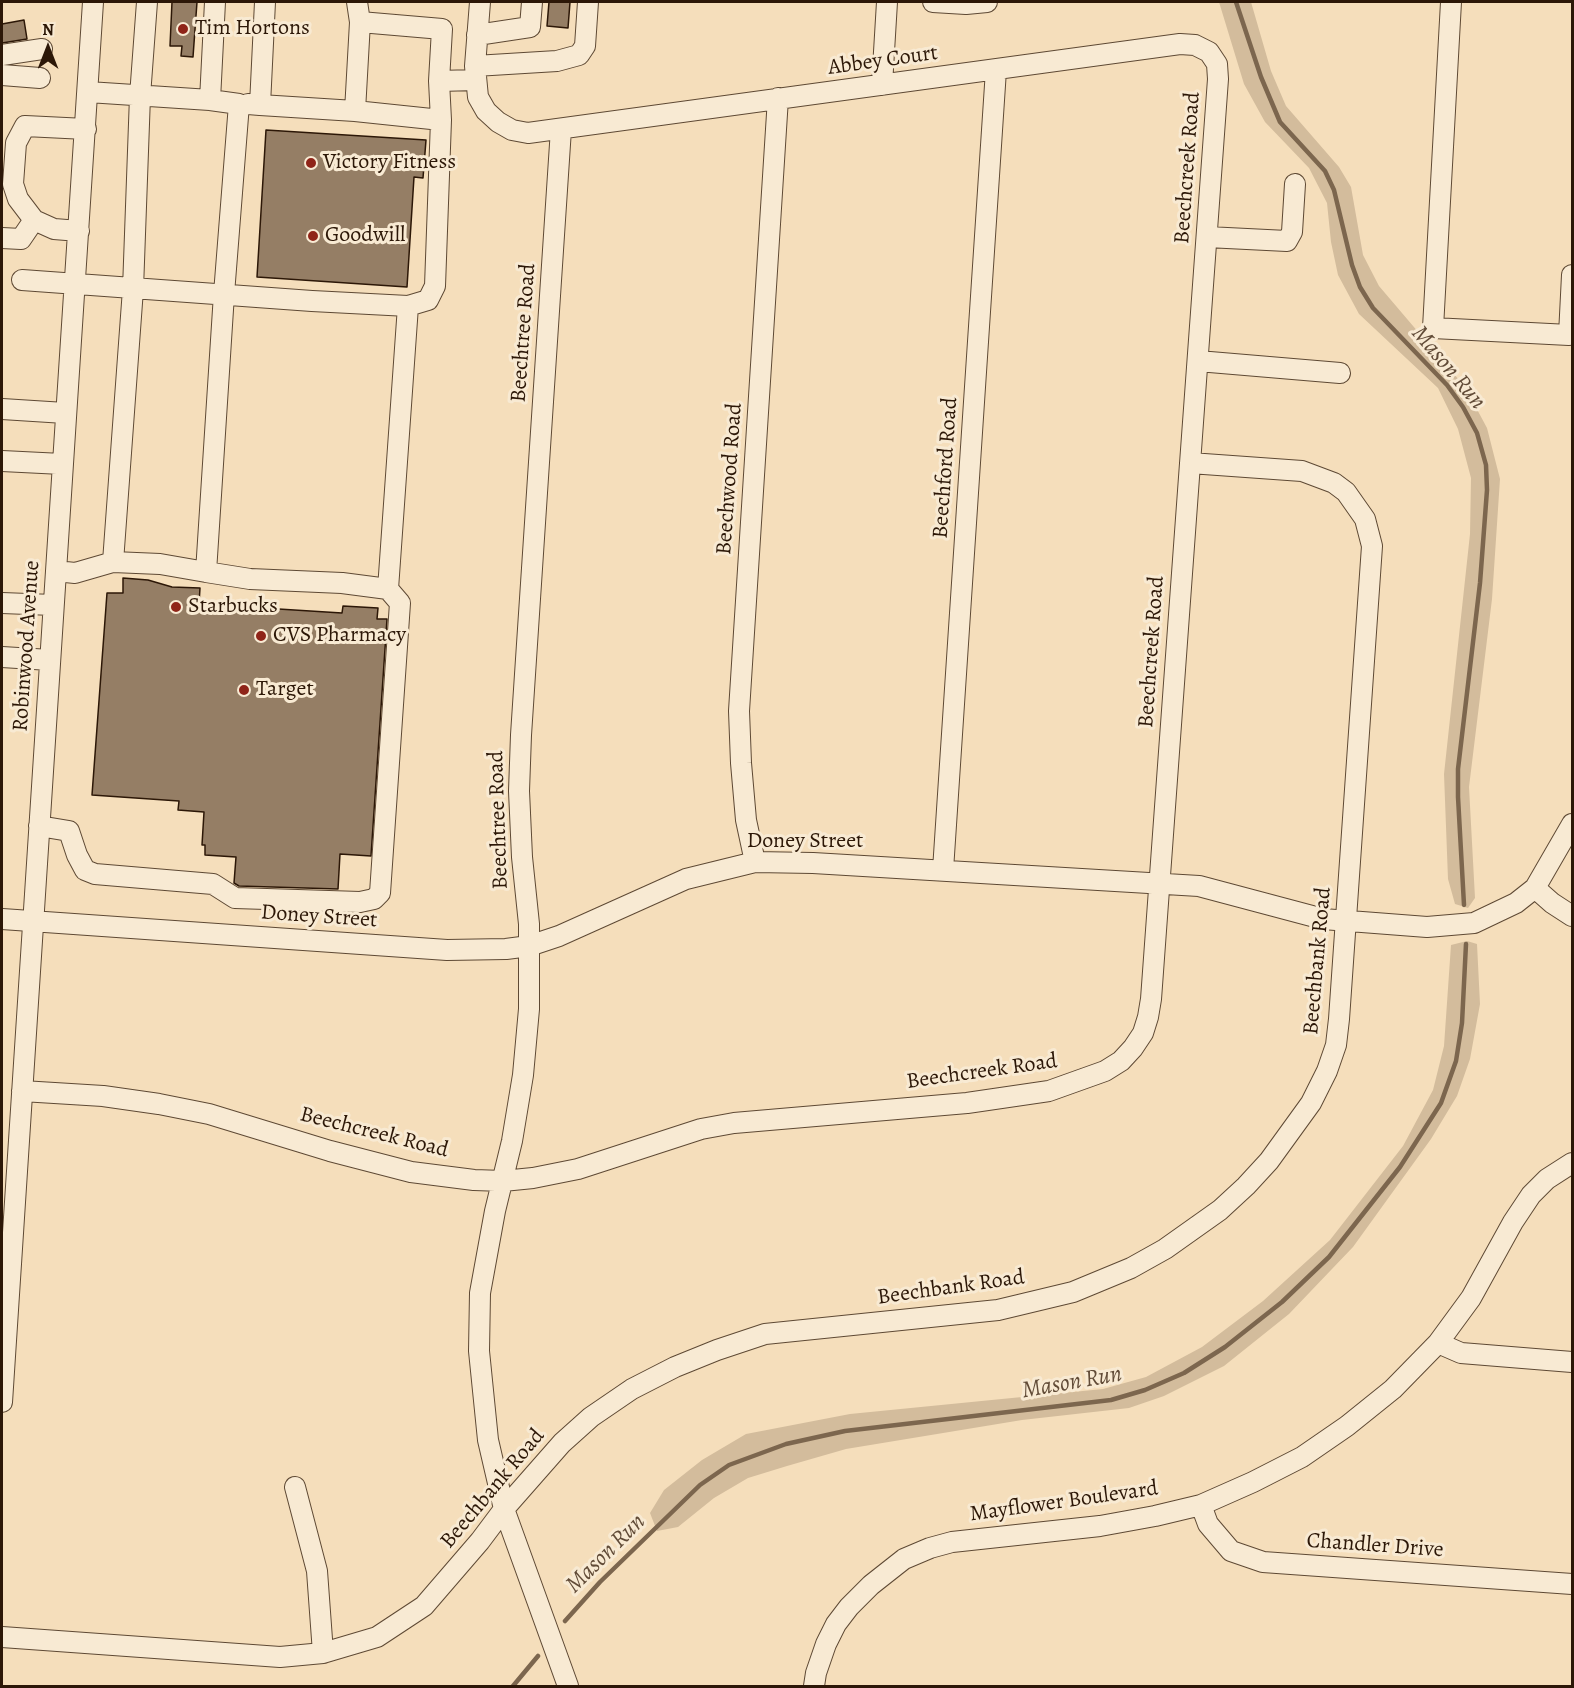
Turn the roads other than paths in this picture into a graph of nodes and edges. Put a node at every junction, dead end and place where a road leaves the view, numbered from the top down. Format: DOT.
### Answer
graph roads {
  1 [pos="93,2"];
  2 [pos="147,2"];
  3 [pos="215,2"];
  4 [pos="265,2"];
  5 [pos="357,2"];
  6 [pos="480,2"];
  7 [pos="532,2"];
  8 [pos="588,2"];
  9 [pos="887,2"];
  10 [pos="933,2"];
  11 [pos="987,2"];
  12 [pos="1451,2"];
  13 [pos="360,22"];
  14 [pos="477,35"];
  15 [pos="42,49"];
  16 [pos="1209,52"];
  17 [pos="2,55"];
  18 [pos="996,70"];
  19 [pos="476,73"];
  20 [pos="2,75"];
  21 [pos="40,78"];
  22 [pos="439,81"];
  23 [pos="882,86"];
  24 [pos="88,92"];
  25 [pos="140,96"];
  26 [pos="778,98"];
  27 [pos="210,100"];
  28 [pos="239,104"];
  29 [pos="260,105"];
  30 [pos="355,111"];
  31 [pos="441,120"];
  32 [pos="86,129"];
  33 [pos="561,129"];
  34 [pos="1295,184"];
  35 [pos="10,199"];
  36 [pos="34,220"];
  37 [pos="79,231"];
  38 [pos="1207,237"];
  39 [pos="2,238"];
  40 [pos="1572,276"];
  41 [pos="22,280"];
  42 [pos="76,282"];
  43 [pos="133,289"];
  44 [pos="224,294"];
  45 [pos="408,306"];
  46 [pos="1198,361"];
  47 [pos="1340,373"];
  48 [pos="2,409"];
  49 [pos="65,412"];
  50 [pos="2,461"];
  51 [pos="1190,463"];
  52 [pos="62,464"];
  53 [pos="113,562"];
  54 [pos="56,571"];
  55 [pos="206,572"];
  56 [pos="388,589"];
  57 [pos="2,603"];
  58 [pos="53,604"];
  59 [pos="2,657"];
  60 [pos="50,660"];
  61 [pos="1572,824"];
  62 [pos="39,826"];
  63 [pos="755,862"];
  64 [pos="943,870"];
  65 [pos="1160,884"];
  66 [pos="1535,888"];
  67 [pos="1572,916"];
  68 [pos="2,919"];
  69 [pos="33,921"];
  70 [pos="1346,921"];
  71 [pos="529,946"];
  72 [pos="22,1091"];
  73 [pos="1572,1164"];
  74 [pos="503,1181"];
  75 [pos="1438,1343"];
  76 [pos="1572,1362"];
  77 [pos="2,1402"];
  78 [pos="295,1487"];
  79 [pos="1201,1505"];
  80 [pos="504,1509"];
  81 [pos="1572,1584"];
  82 [pos="2,1637"];
  83 [pos="323,1653"];
  84 [pos="568,1686"];
  85 [pos="814,1686"];
  1 -- 24 [label="street, Robinwood Avenue"];
  2 -- 25 [label="street"];
  3 -- 27 [label="street"];
  4 -- 29 [label="street"];
  5 -- 13 [label="street"];
  6 -- 14 [label="street"];
  7 -- 14 [label="street"];
  8 -- 19 [label="street"];
  9 -- 23 [label="street"];
  10 -- 11 [label="street"];
  12 -- 40 [label="street"];
  13 -- 22 [label="street"];
  13 -- 30 [label="street"];
  14 -- 19 [label="street"];
  15 -- 17 [label="street"];
  16 -- 18 [label="street, Abbey Court"];
  16 -- 38 [label="street, Beechcreek Road"];
  18 -- 23 [label="street, Abbey Court"];
  18 -- 64 [label="street, Beechford Road"];
  19 -- 22 [label="street"];
  19 -- 33 [label="street"];
  20 -- 21 [label="street"];
  22 -- 31 [label="street"];
  23 -- 26 [label="street, Abbey Court"];
  24 -- 25 [label="street"];
  24 -- 32 [label="street, Robinwood Avenue"];
  25 -- 27 [label="street"];
  25 -- 43 [label="street"];
  26 -- 33 [label="street, Abbey Court"];
  26 -- 63 [label="street, Beechwood Road"];
  27 -- 28 [label="street"];
  28 -- 29 [label="street"];
  28 -- 44 [label="street"];
  29 -- 30 [label="street"];
  30 -- 31 [label="street"];
  31 -- 45 [label="street"];
  32 -- 35 [label="street"];
  32 -- 37 [label="street, Robinwood Avenue"];
  33 -- 71 [label="street, Beechtree Road"];
  34 -- 38 [label="street"];
  35 -- 36 [label="street"];
  36 -- 37 [label="street"];
  36 -- 39 [label="street"];
  37 -- 42 [label="street, Robinwood Avenue"];
  38 -- 46 [label="street, Beechcreek Road"];
  41 -- 42 [label="street"];
  42 -- 43 [label="street"];
  42 -- 49 [label="street, Robinwood Avenue"];
  43 -- 44 [label="street"];
  43 -- 53 [label="street"];
  44 -- 45 [label="street"];
  44 -- 55 [label="street"];
  45 -- 56 [label="street"];
  46 -- 47 [label="street"];
  46 -- 51 [label="street, Beechcreek Road"];
  48 -- 49 [label="street"];
  49 -- 52 [label="street, Robinwood Avenue"];
  50 -- 52 [label="street"];
  51 -- 65 [label="street, Beechcreek Road"];
  51 -- 70 [label="street, Beechbank Road"];
  52 -- 54 [label="street, Robinwood Avenue"];
  53 -- 54 [label="street"];
  53 -- 55 [label="street"];
  54 -- 58 [label="street, Robinwood Avenue"];
  55 -- 56 [label="street"];
  56 -- 62 [label="street"];
  57 -- 58 [label="street"];
  58 -- 60 [label="street, Robinwood Avenue"];
  59 -- 60 [label="street"];
  60 -- 62 [label="street, Robinwood Avenue"];
  61 -- 66 [label="street, Doney Street"];
  62 -- 69 [label="street, Robinwood Avenue"];
  63 -- 64 [label="street, Doney Street"];
  63 -- 71 [label="street, Doney Street"];
  64 -- 65 [label="street, Doney Street"];
  65 -- 70 [label="street, Doney Street"];
  65 -- 74 [label="street, Beechcreek Road"];
  66 -- 67 [label="street"];
  66 -- 70 [label="street, Doney Street"];
  68 -- 69 [label="street, Doney Street"];
  69 -- 71 [label="street, Doney Street"];
  69 -- 72 [label="street, Robinwood Avenue"];
  70 -- 80 [label="street, Beechbank Road"];
  71 -- 74 [label="street, Beechtree Road"];
  72 -- 74 [label="street, Beechcreek Road"];
  72 -- 77 [label="street, Robinwood Avenue"];
  73 -- 75 [label="street, Mayflower Boulevard"];
  74 -- 80 [label="street, Beechtree Road"];
  75 -- 76 [label="street"];
  75 -- 79 [label="street, Mayflower Boulevard"];
  78 -- 83 [label="street"];
  79 -- 81 [label="street, Chandler Drive"];
  79 -- 85 [label="street, Mayflower Boulevard"];
  80 -- 83 [label="street, Beechbank Road"];
  80 -- 84 [label="street, Beechtree Road"];
  82 -- 83 [label="street, Beechbank Road"];
}
